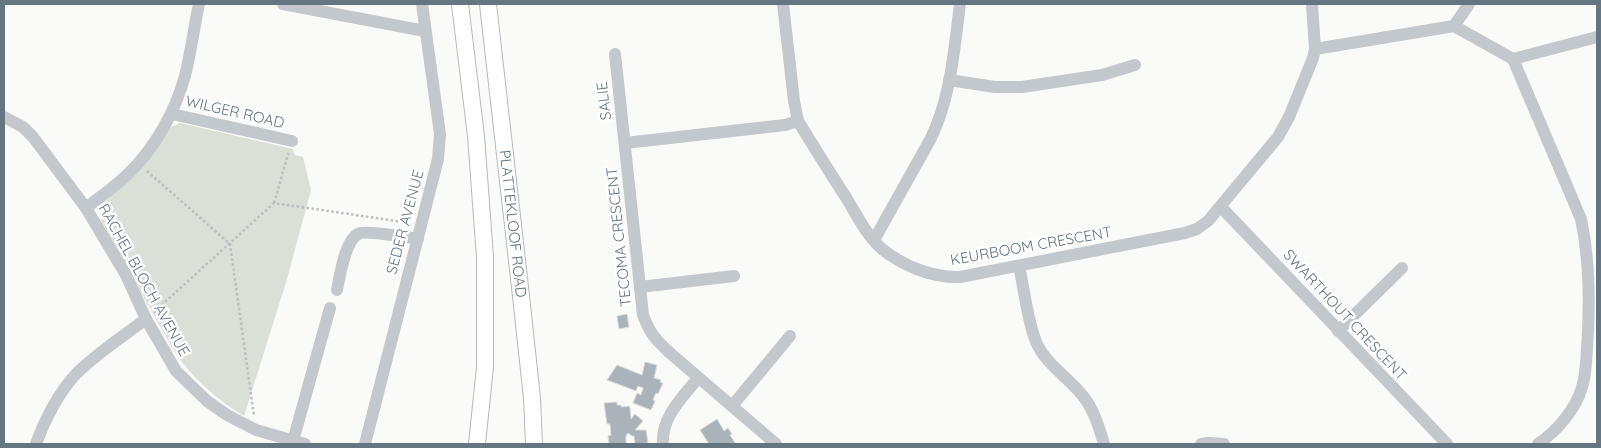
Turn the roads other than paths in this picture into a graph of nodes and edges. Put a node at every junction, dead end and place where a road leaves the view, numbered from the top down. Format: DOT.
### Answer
graph roads {
  1 [pos="199,4"];
  2 [pos="283,4"];
  3 [pos="422,4"];
  4 [pos="460,4"];
  5 [pos="488,4"];
  6 [pos="784,4"];
  7 [pos="960,4"];
  8 [pos="1312,4"];
  9 [pos="1469,4"];
  10 [pos="1454,26"];
  11 [pos="425,31"];
  12 [pos="1597,37"];
  13 [pos="1315,49"];
  14 [pos="615,54"];
  15 [pos="1513,59"];
  16 [pos="1135,65"];
  17 [pos="949,80"];
  18 [pos="172,114"];
  19 [pos="4,117"];
  20 [pos="798,121"];
  21 [pos="292,142"];
  22 [pos="625,144"];
  23 [pos="1221,207"];
  24 [pos="86,208"];
  25 [pos="418,239"];
  26 [pos="874,240"];
  27 [pos="1019,266"];
  28 [pos="1402,268"];
  29 [pos="734,276"];
  30 [pos="640,287"];
  31 [pos="337,290"];
  32 [pos="330,308"];
  33 [pos="146,319"];
  34 [pos="1338,331"];
  35 [pos="790,336"];
  36 [pos="698,378"];
  37 [pos="732,406"];
  38 [pos="299,442"];
  39 [pos="36,444"];
  40 [pos="364,444"];
  41 [pos="477,444"];
  42 [pos="534,444"];
  43 [pos="663,444"];
  44 [pos="776,444"];
  45 [pos="1104,444"];
  46 [pos="1201,444"];
  47 [pos="1224,444"];
  48 [pos="1447,444"];
  49 [pos="1538,444"];
  1 -- 18 [label="street"];
  2 -- 11 [label="street"];
  3 -- 11 [label="street, SEDER AVENUE"];
  4 -- 41 [label="main road, PLATTEKLOOF ROAD"];
  5 -- 42 [label="main road, PLATTEKLOOF ROAD"];
  6 -- 20 [label="street, KEURBOOM CRESCENT"];
  7 -- 17 [label="street"];
  8 -- 13 [label="street, KEURBOOM CRESCENT"];
  9 -- 10 [label="street"];
  10 -- 13 [label="street"];
  10 -- 15 [label="street"];
  11 -- 25 [label="street, SEDER AVENUE"];
  12 -- 15 [label="street"];
  13 -- 23 [label="street, KEURBOOM CRESCENT"];
  14 -- 22 [label="street, SALIE"];
  15 -- 49 [label="street"];
  16 -- 17 [label="street"];
  17 -- 26 [label="street"];
  18 -- 21 [label="street, WILGER ROAD"];
  18 -- 24 [label="street"];
  19 -- 24 [label="street, RACHEL BLOCH AVENUE"];
  20 -- 22 [label="street"];
  20 -- 26 [label="street, KEURBOOM CRESCENT"];
  22 -- 30 [label="street, TECOMA CRESCENT"];
  23 -- 27 [label="street, KEURBOOM CRESCENT"];
  23 -- 34 [label="street, SWARTHOUT CRESCENT"];
  24 -- 33 [label="street, RACHEL BLOCH AVENUE"];
  25 -- 31 [label="street"];
  25 -- 40 [label="street, SEDER AVENUE"];
  26 -- 27 [label="street, KEURBOOM CRESCENT"];
  27 -- 45 [label="street"];
  28 -- 34 [label="street"];
  29 -- 30 [label="street"];
  30 -- 36 [label="street, TECOMA CRESCENT"];
  32 -- 38 [label="street"];
  33 -- 38 [label="street, RACHEL BLOCH AVENUE"];
  33 -- 39 [label="street"];
  34 -- 48 [label="street, SWARTHOUT CRESCENT"];
  35 -- 37 [label="street"];
  36 -- 37 [label="street, TECOMA CRESCENT"];
  36 -- 43 [label="street"];
  37 -- 44 [label="street, TECOMA CRESCENT"];
  46 -- 47 [label="street"];
}
